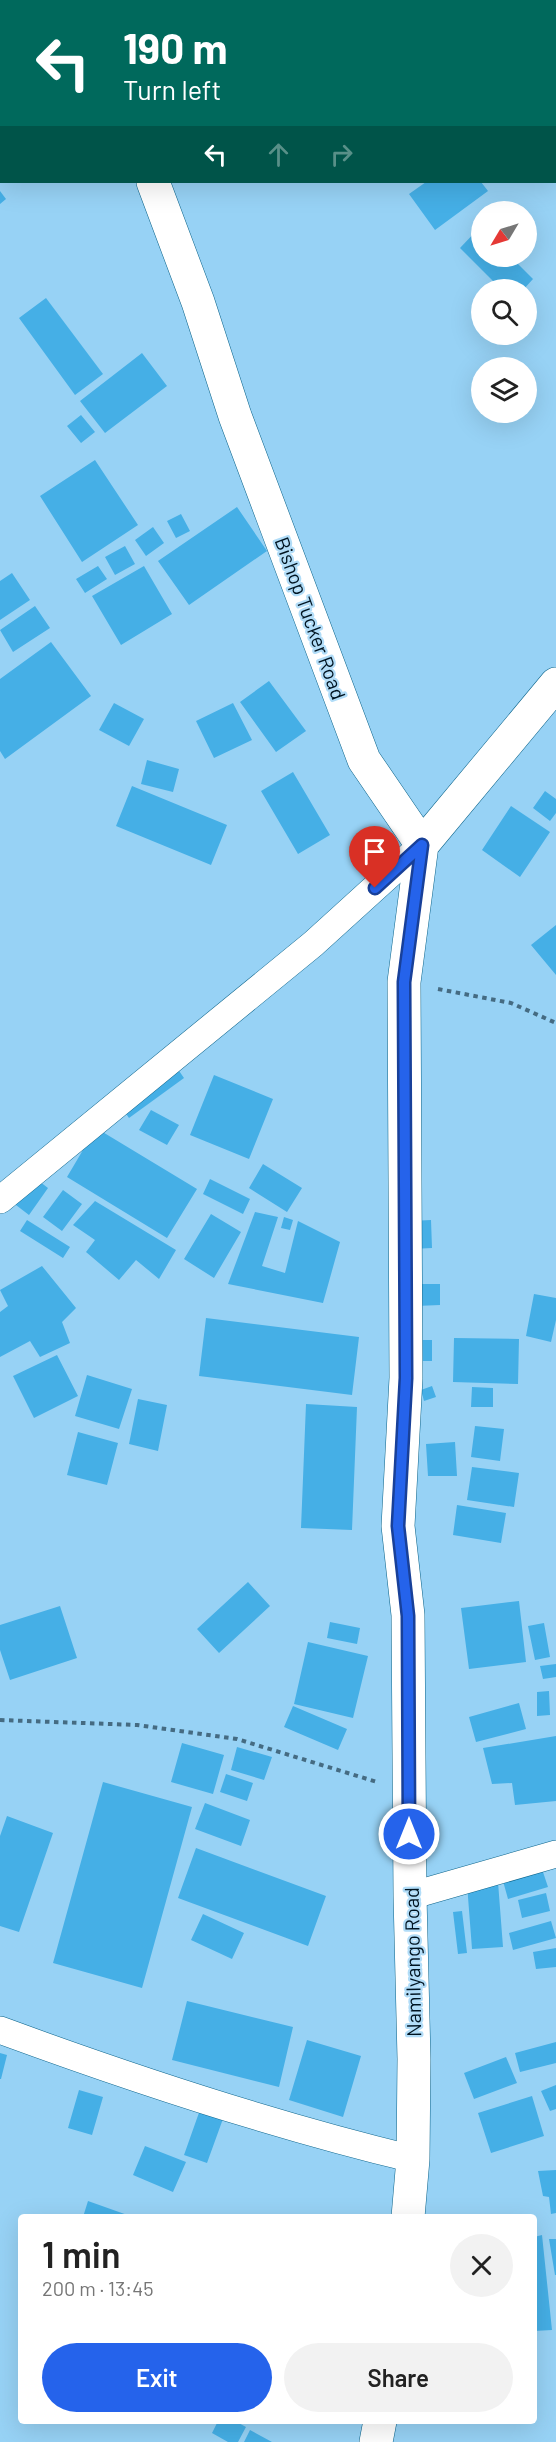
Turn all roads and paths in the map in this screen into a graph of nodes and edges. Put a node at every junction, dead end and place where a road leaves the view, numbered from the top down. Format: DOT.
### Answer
graph roads {
  1 [pos="153,183"];
  2 [pos="556,684"];
  3 [pos="422,845"];
  4 [pos="404,982"];
  5 [pos="556,1023"];
  6 [pos="0,1200"];
  7 [pos="0,1720"];
  8 [pos="409,1792"];
  9 [pos="556,1854"];
  10 [pos="410,1896"];
  11 [pos="0,2030"];
  12 [pos="413,2159"];
  13 [pos="408,2214"];
  14 [pos="379,2424"];
  15 [pos="376,2442"];
  1 -- 3 [label="main road, Bishop Tucker Road"];
  2 -- 3 [label="main road"];
  3 -- 4 [label="main road, Namilyango Road"];
  3 -- 6 [label="street"];
  4 -- 5 [label="path"];
  4 -- 8 [label="main road, Namilyango Road"];
  7 -- 8 [label="path"];
  8 -- 10 [label="main road, Namilyango Road"];
  9 -- 10 [label="street"];
  10 -- 12 [label="main road, Namilyango Road"];
  11 -- 12 [label="street"];
  12 -- 13 [label="main road, Namilyango Road"];
  14 -- 15 [label="main road"];
}
